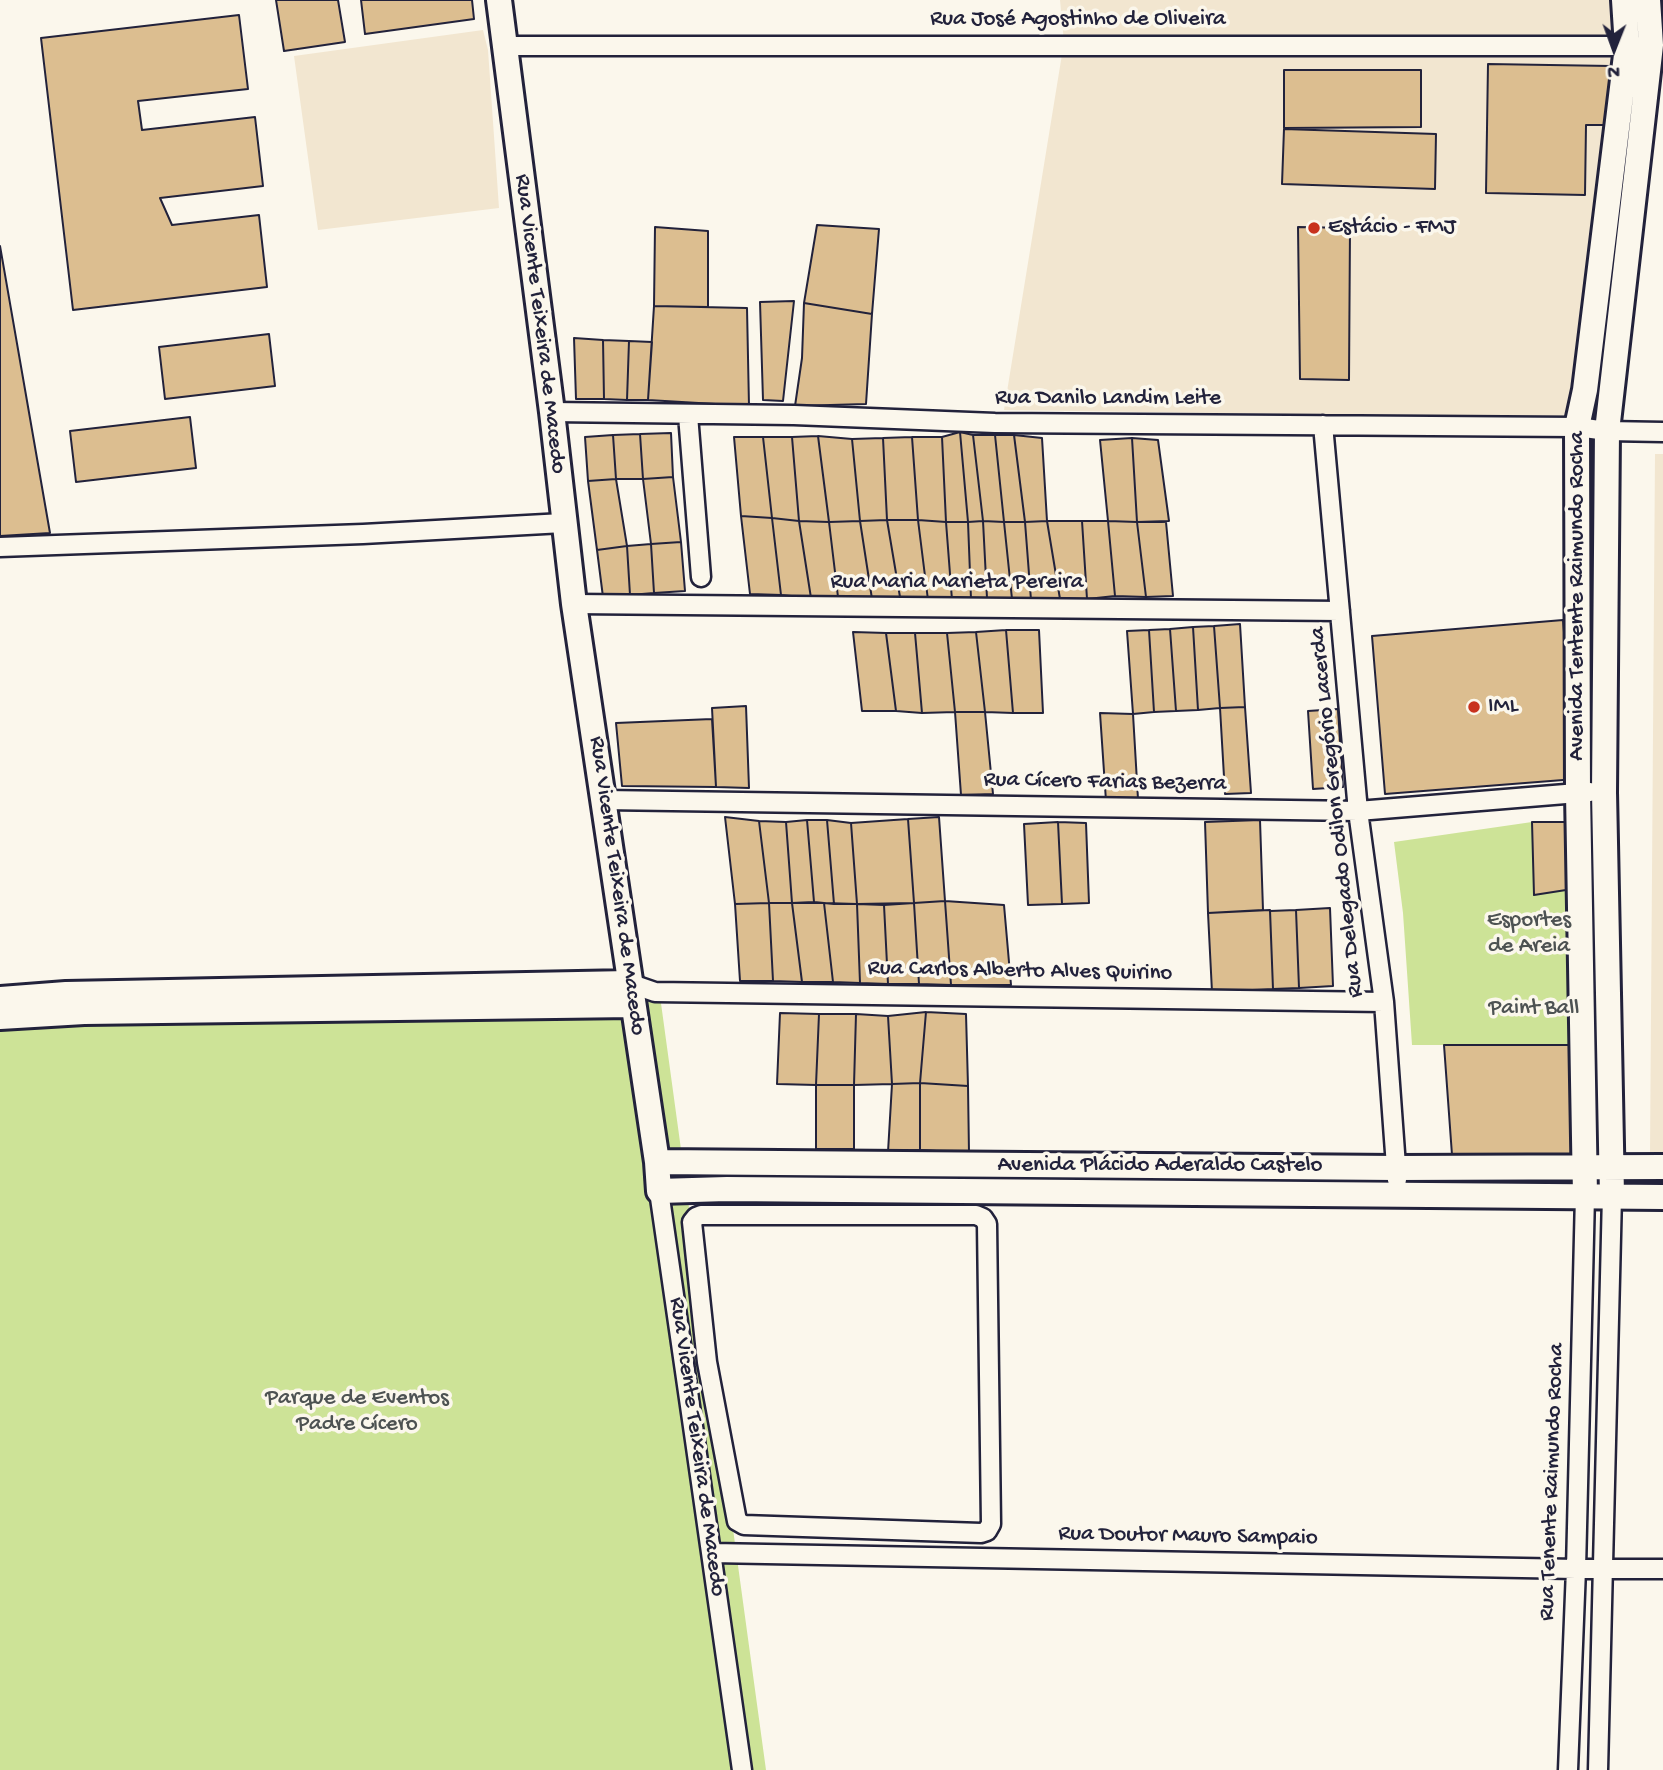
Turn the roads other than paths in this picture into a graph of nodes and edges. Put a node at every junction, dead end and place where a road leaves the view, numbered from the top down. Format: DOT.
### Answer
graph roads {
  1 [pos="499,0"];
  2 [pos="1624,0"];
  3 [pos="1648,0"];
  4 [pos="505,46"];
  5 [pos="1639,46"];
  6 [pos="552,412"];
  7 [pos="688,415"];
  8 [pos="1323,425"];
  9 [pos="1577,427"];
  10 [pos="1607,431"];
  11 [pos="1663,432"];
  12 [pos="563,523"];
  13 [pos="0,547"];
  14 [pos="701,577"];
  15 [pos="573,604"];
  16 [pos="1340,611"];
  17 [pos="1604,792"];
  18 [pos="1578,793"];
  19 [pos="604,800"];
  20 [pos="1358,811"];
  21 [pos="631,994"];
  22 [pos="0,999"];
  23 [pos="183,1001"];
  24 [pos="1384,1002"];
  25 [pos="0,1017"];
  26 [pos="657,1162"];
  27 [pos="980,1164"];
  28 [pos="1611,1166"];
  29 [pos="1663,1167"];
  30 [pos="1396,1168"];
  31 [pos="1584,1168"];
  32 [pos="659,1191"];
  33 [pos="979,1191"];
  34 [pos="1397,1194"];
  35 [pos="1585,1195"];
  36 [pos="1612,1195"];
  37 [pos="1663,1197"];
  38 [pos="707,1362"];
  39 [pos="683,1364"];
  40 [pos="1580,1381"];
  41 [pos="1607,1382"];
  42 [pos="712,1553"];
  43 [pos="1602,1568"];
  44 [pos="1576,1569"];
  45 [pos="1663,1569"];
  46 [pos="741,1770"];
  47 [pos="1568,1770"];
  48 [pos="1598,1770"];
  1 -- 4 [label="street, Rua Vicente Teixeira de Macedo"];
  2 -- 5 [label="street, Avenida Tentente Raimundo Rocha"];
  3 -- 5 [label="street, Avenida Tentente Raimundo Rocha"];
  4 -- 5 [label="street, Rua José Agostinho de Oliveira"];
  4 -- 6 [label="street, Rua Vicente Teixeira de Macedo"];
  5 -- 9 [label="street, Avenida Tentente Raimundo Rocha"];
  5 -- 10 [label="street, Avenida Tentente Raimundo Rocha"];
  6 -- 7 [label="street, Rua Danilo Landim Leite"];
  6 -- 12 [label="street, Rua Vicente Teixeira de Macedo"];
  7 -- 8 [label="street, Rua Danilo Landim Leite"];
  7 -- 14 [label="street"];
  8 -- 9 [label="street, Rua Danilo Landim Leite"];
  8 -- 16 [label="street, Rua Delegado Odilon Gregório Lacerda"];
  9 -- 10 [label="street, Rua Danilo Landim Leite"];
  9 -- 18 [label="street, Avenida Tentente Raimundo Rocha"];
  10 -- 11 [label="street, Rua Danilo Landim Leite"];
  10 -- 17 [label="street, Avenida Tentente Raimundo Rocha"];
  12 -- 13 [label="street"];
  12 -- 15 [label="street, Rua Vicente Teixeira de Macedo"];
  15 -- 16 [label="street, Rua Maria Marieta Pereira"];
  15 -- 19 [label="street, Rua Vicente Teixeira de Macedo"];
  16 -- 20 [label="street, Rua Delegado Odilon Gregório Lacerda"];
  17 -- 18 [label="street, Rua Cícero Farias Bezerra"];
  17 -- 28 [label="street, Avenida Tentente Raimundo Rocha"];
  18 -- 20 [label="street, Rua Cícero Farias Bezerra"];
  18 -- 31 [label="street, Avenida Tentente Raimundo Rocha"];
  19 -- 20 [label="street, Rua Cícero Farias Bezerra"];
  19 -- 21 [label="street, Rua Vicente Teixeira de Macedo"];
  20 -- 24 [label="street, Rua Delegado Odilon Gregório Lacerda"];
  21 -- 23 [label="street"];
  21 -- 24 [label="street, Rua Carlos Alberto Alves Quirino"];
  21 -- 26 [label="street, Rua Vicente Teixeira de Macedo"];
  22 -- 23 [label="street"];
  23 -- 25 [label="street"];
  24 -- 30 [label="street, Rua Delegado Odilon Gregório Lacerda"];
  26 -- 27 [label="street, Avenida Plácido Aderaldo Castelo"];
  26 -- 32 [label="street, Rua Vicente Teixeira de Macedo"];
  27 -- 30 [label="street, Avenida Plácido Aderaldo Castelo"];
  27 -- 33 [label="street"];
  28 -- 29 [label="street, Avenida Plácido Aderaldo Castelo"];
  28 -- 31 [label="street, Avenida Plácido Aderaldo Castelo"];
  28 -- 36 [label="street, Avenida Tentente Raimundo Rocha"];
  30 -- 31 [label="street, Avenida Plácido Aderaldo Castelo"];
  30 -- 34 [label="street, Rua Delegado Odilon Gregório Lacerda"];
  31 -- 35 [label="street, Avenida Tentente Raimundo Rocha"];
  32 -- 33 [label="street, Avenida Plácido Aderaldo Castelo"];
  32 -- 39 [label="street, Rua Vicente Teixeira de Macedo"];
  33 -- 34 [label="street, Avenida Plácido Aderaldo Castelo"];
  34 -- 35 [label="street, Avenida Plácido Aderaldo Castelo"];
  35 -- 36 [label="street, Avenida Plácido Aderaldo Castelo"];
  35 -- 40 [label="street, Rua Tenente Raimundo Rocha"];
  36 -- 37 [label="street, Avenida Plácido Aderaldo Castelo"];
  36 -- 41 [label="street"];
  38 -- 38 [label="street"];
  38 -- 39 [label="street"];
  39 -- 42 [label="street, Rua Vicente Teixeira de Macedo"];
  40 -- 41 [label="street"];
  40 -- 44 [label="street, Rua Tenente Raimundo Rocha"];
  41 -- 43 [label="street"];
  42 -- 44 [label="street, Rua Doutor Mauro Sampaio"];
  42 -- 46 [label="street, Rua Vicente Teixeira de Macedo"];
  43 -- 44 [label="street, Rua Doutor Mauro Sampaio"];
  43 -- 45 [label="street, Rua Doutor Mauro Sampaio"];
  43 -- 48 [label="street"];
  44 -- 47 [label="street, Rua Tenente Raimundo Rocha"];
}
